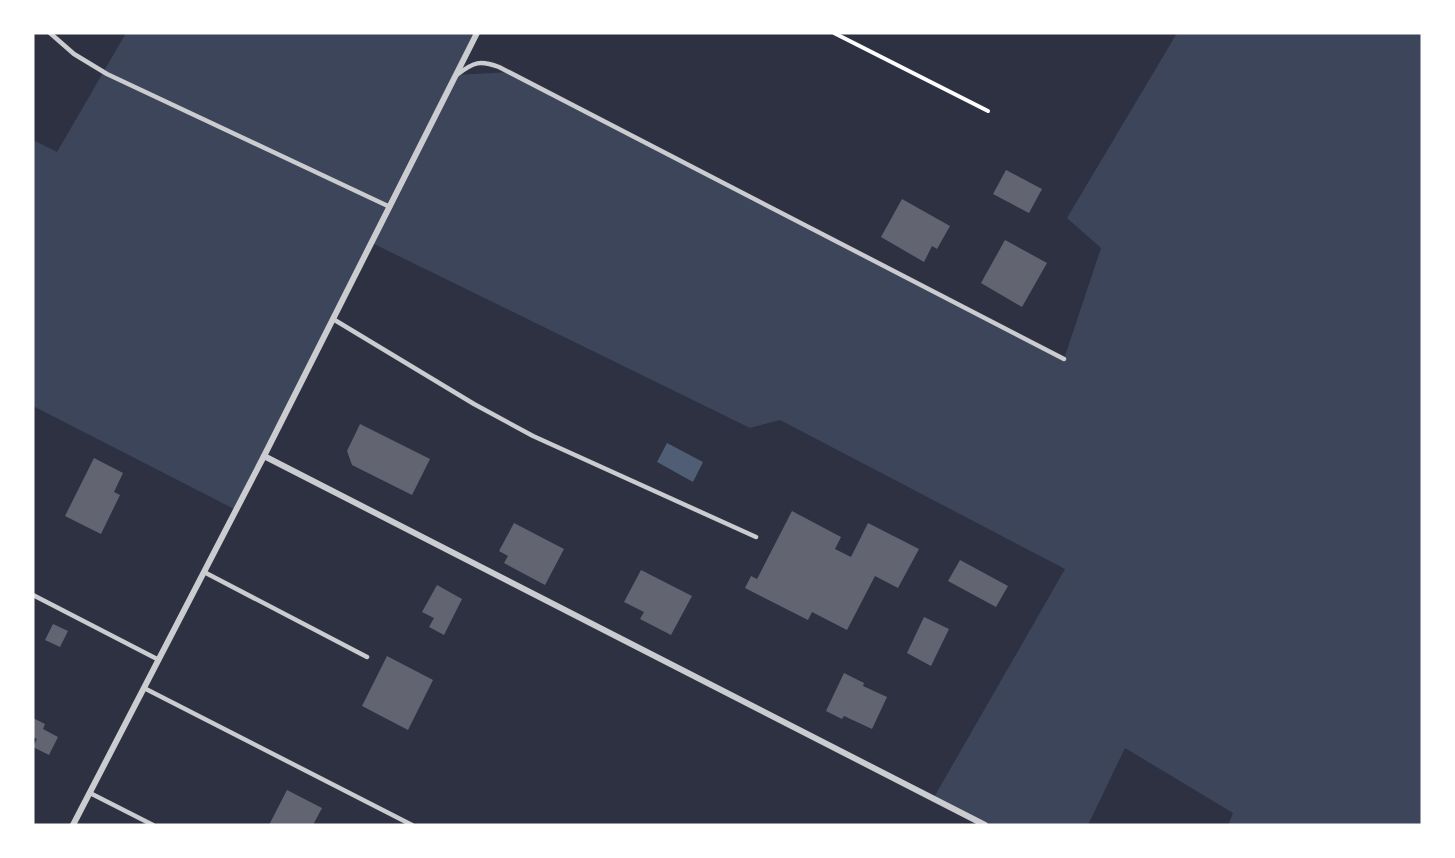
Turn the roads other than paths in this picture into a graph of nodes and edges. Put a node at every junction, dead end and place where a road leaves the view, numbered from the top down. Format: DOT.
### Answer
graph roads {
  1 [pos="50,33"];
  2 [pos="477,33"];
  3 [pos="456,75"];
  4 [pos="390,207"];
  5 [pos="333,319"];
  6 [pos="1064,359"];
  7 [pos="264,456"];
  8 [pos="756,537"];
  9 [pos="204,572"];
  10 [pos="33,595"];
  11 [pos="367,657"];
  12 [pos="159,660"];
  13 [pos="144,688"];
  14 [pos="90,792"];
  15 [pos="74,825"];
  16 [pos="153,825"];
  17 [pos="412,825"];
  18 [pos="985,825"];
  1 -- 4 [label="lane"];
  2 -- 3 [label="street"];
  3 -- 4 [label="street"];
  3 -- 6 [label="lane"];
  4 -- 5 [label="street"];
  5 -- 7 [label="street"];
  5 -- 8 [label="lane"];
  7 -- 9 [label="street"];
  7 -- 18 [label="street"];
  9 -- 11 [label="lane"];
  9 -- 12 [label="street"];
  10 -- 12 [label="lane"];
  12 -- 13 [label="street"];
  13 -- 14 [label="street"];
  13 -- 17 [label="lane"];
  14 -- 15 [label="street"];
  14 -- 16 [label="lane"];
}
